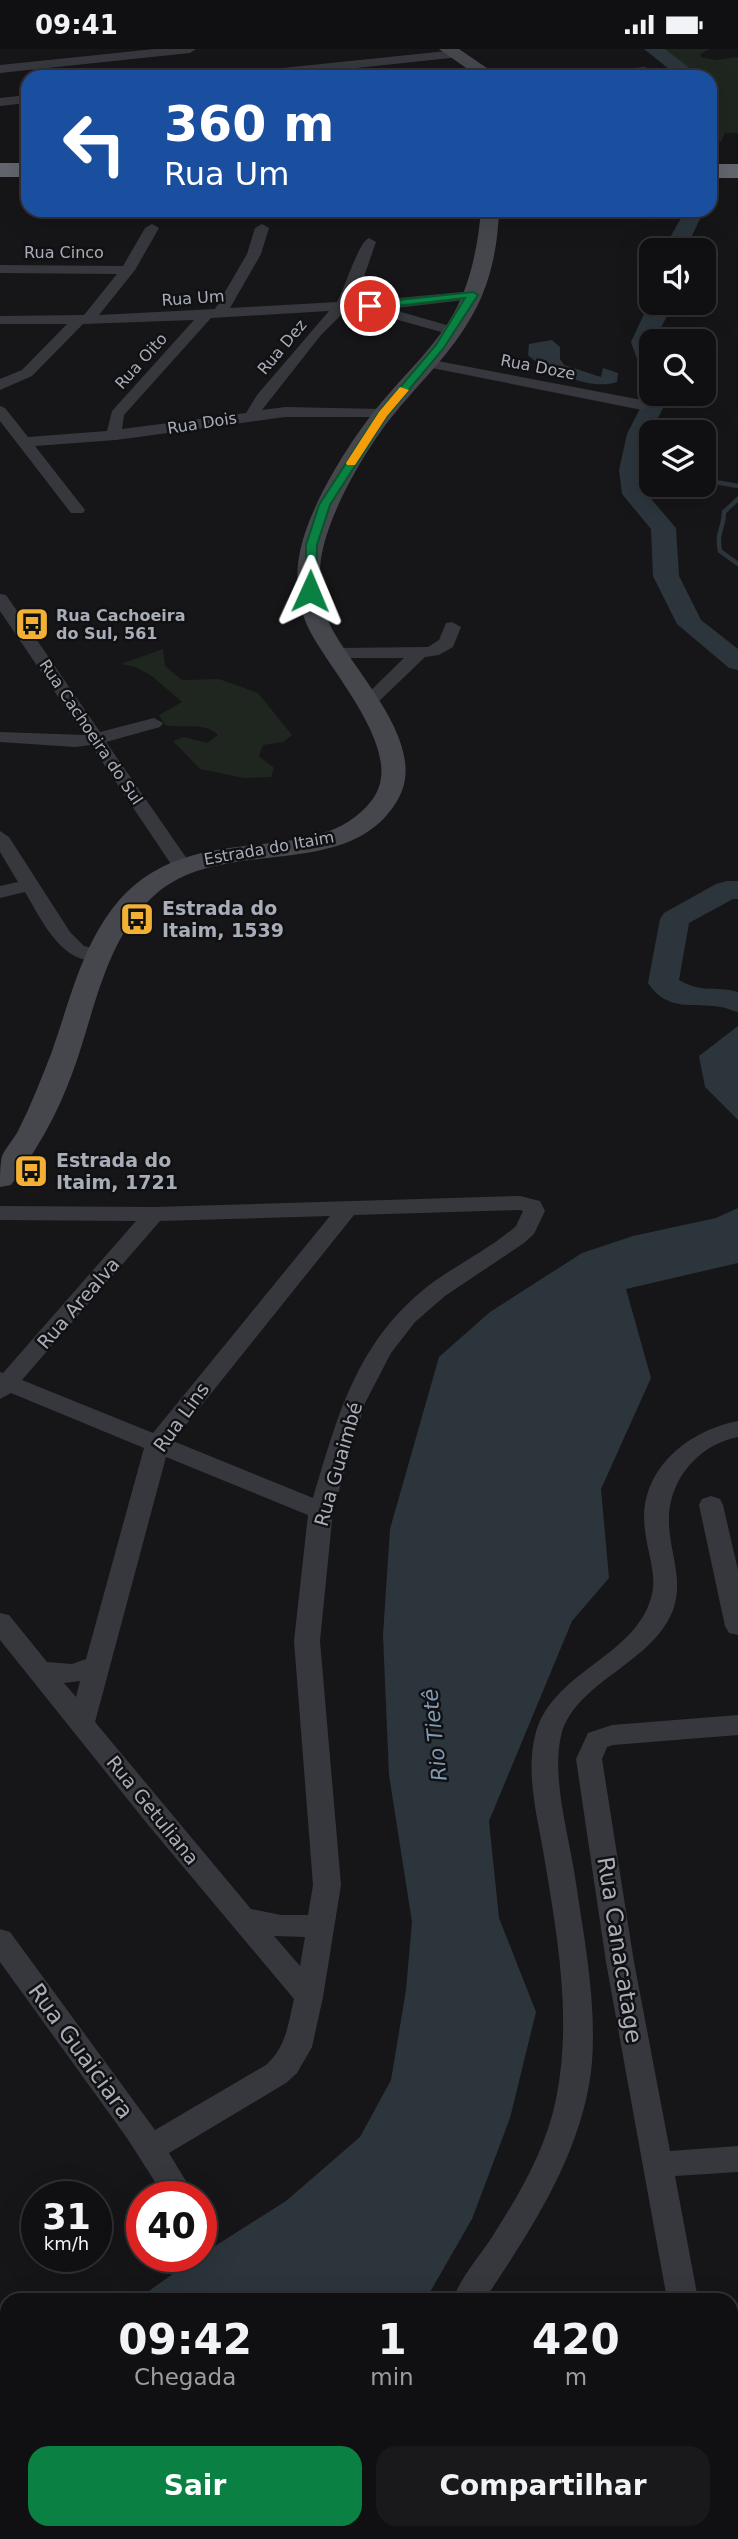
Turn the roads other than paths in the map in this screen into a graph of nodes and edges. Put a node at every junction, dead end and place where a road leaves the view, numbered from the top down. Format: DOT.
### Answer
graph roads {
  1 [pos="190,49"];
  2 [pos="452,51"];
  3 [pos="38,58"];
  4 [pos="0,69"];
  5 [pos="46,70"];
  6 [pos="294,70"];
  7 [pos="480,70"];
  8 [pos="21,100"];
  9 [pos="0,102"];
  10 [pos="0,170"];
  11 [pos="21,170"];
  12 [pos="717,171"];
  13 [pos="738,171"];
  14 [pos="0,187"];
  15 [pos="21,187"];
  16 [pos="717,187"];
  17 [pos="738,187"];
  18 [pos="490,217"];
  19 [pos="152,228"];
  20 [pos="262,228"];
  21 [pos="369,242"];
  22 [pos="0,269"];
  23 [pos="128,270"];
  24 [pos="473,295"];
  25 [pos="344,305"];
  26 [pos="389,306"];
  27 [pos="213,315"];
  28 [pos="0,320"];
  29 [pos="82,321"];
  30 [pos="452,331"];
  31 [pos="427,363"];
  32 [pos="0,385"];
  33 [pos="639,404"];
  34 [pos="0,411"];
  35 [pos="382,414"];
  36 [pos="252,415"];
  37 [pos="116,435"];
  38 [pos="22,442"];
  39 [pos="77,510"];
  40 [pos="0,599"];
  41 [pos="452,627"];
  42 [pos="337,653"];
  43 [pos="420,653"];
  44 [pos="366,704"];
  45 [pos="154,723"];
  46 [pos="0,737"];
  47 [pos="95,739"];
  48 [pos="0,837"];
  49 [pos="182,866"];
  50 [pos="29,885"];
  51 [pos="0,892"];
  52 [pos="98,955"];
  53 [pos="0,1178"];
  54 [pos="347,1209"];
  55 [pos="0,1213"];
  56 [pos="154,1214"];
  57 [pos="3,1385"];
  58 [pos="738,1429"];
  59 [pos="157,1445"];
  60 [pos="711,1505"];
  61 [pos="321,1511"];
  62 [pos="0,1622"];
  63 [pos="738,1626"];
  64 [pos="97,1665"];
  65 [pos="40,1671"];
  66 [pos="82,1722"];
  67 [pos="738,1725"];
  68 [pos="242,1917"];
  69 [pos="321,1924"];
  70 [pos="0,1940"];
  71 [pos="309,1997"];
  72 [pos="145,2139"];
  73 [pos="738,2159"];
  74 [pos="657,2165"];
  75 [pos="171,2181"];
  76 [pos="472,2293"];
  77 [pos="681,2293"];
  1 -- 3 [label="street"];
  2 -- 6 [label="street"];
  2 -- 7 [label="street"];
  3 -- 4 [label="street"];
  3 -- 5 [label="street"];
  8 -- 9 [label="street"];
  10 -- 11 [label="highway"];
  12 -- 13 [label="highway"];
  14 -- 15 [label="highway"];
  16 -- 17 [label="highway"];
  18 -- 24 [label="street, Estrada do Itaim"];
  19 -- 23 [label="street"];
  20 -- 27 [label="street, Rua Oito"];
  21 -- 25 [label="street"];
  22 -- 23 [label="street, Rua Cinco"];
  23 -- 29 [label="street"];
  24 -- 26 [label="street, Rua Um"];
  24 -- 30 [label="street, Estrada do Itaim"];
  25 -- 26 [label="street, Rua Um"];
  25 -- 27 [label="street, Rua Um"];
  25 -- 36 [label="street, Rua Dez"];
  26 -- 30 [label="street, Rua Um"];
  27 -- 29 [label="street, Rua Um"];
  27 -- 37 [label="street, Rua Oito"];
  28 -- 29 [label="street, Rua Um"];
  29 -- 32 [label="street"];
  30 -- 31 [label="street, Estrada do Itaim"];
  31 -- 33 [label="street, Rua Doze"];
  31 -- 35 [label="street, Estrada do Itaim"];
  34 -- 38 [label="street"];
  35 -- 36 [label="street, Rua Dois"];
  35 -- 42 [label="street, Estrada do Itaim"];
  36 -- 37 [label="street, Rua Dois"];
  37 -- 38 [label="street, Rua Dois"];
  38 -- 39 [label="street"];
  40 -- 47 [label="street, Rua Cachoeira do Sul"];
  41 -- 43 [label="street"];
  42 -- 43 [label="street"];
  42 -- 44 [label="street, Estrada do Itaim"];
  43 -- 44 [label="street"];
  44 -- 49 [label="street, Estrada do Itaim"];
  45 -- 47 [label="street"];
  46 -- 47 [label="street"];
  47 -- 49 [label="street, Rua Cachoeira do Sul"];
  48 -- 50 [label="street"];
  49 -- 52 [label="street, Estrada do Itaim"];
  50 -- 51 [label="street"];
  50 -- 52 [label="street"];
  52 -- 53 [label="street, Estrada do Itaim"];
  54 -- 56 [label="street, Rua Guaimbé"];
  54 -- 59 [label="street, Rua Lins"];
  54 -- 61 [label="street, Rua Guaimbé"];
  55 -- 56 [label="street, Rua Guaimbé"];
  56 -- 57 [label="street, Rua Arealva"];
  57 -- 59 [label="street"];
  58 -- 76 [label="street"];
  59 -- 61 [label="street"];
  59 -- 64 [label="street, Rua Lins"];
  60 -- 63 [label="street"];
  61 -- 69 [label="street, Rua Guaimbé"];
  62 -- 65 [label="street, Rua Getuliana"];
  64 -- 65 [label="street"];
  64 -- 66 [label="street, Rua Lins"];
  65 -- 66 [label="street, Rua Getuliana"];
  66 -- 68 [label="street, Rua Getuliana"];
  67 -- 74 [label="street, Rua Canacatage"];
  68 -- 69 [label="street"];
  68 -- 71 [label="street, Rua Getuliana"];
  69 -- 71 [label="street, Rua Guaimbé"];
  70 -- 72 [label="street, Rua Guaiciara"];
  71 -- 72 [label="street, Rua Guaimbé"];
  72 -- 75 [label="street, Rua Guaiciara"];
  73 -- 74 [label="street"];
  74 -- 77 [label="street, Rua Canacatage"];
}
